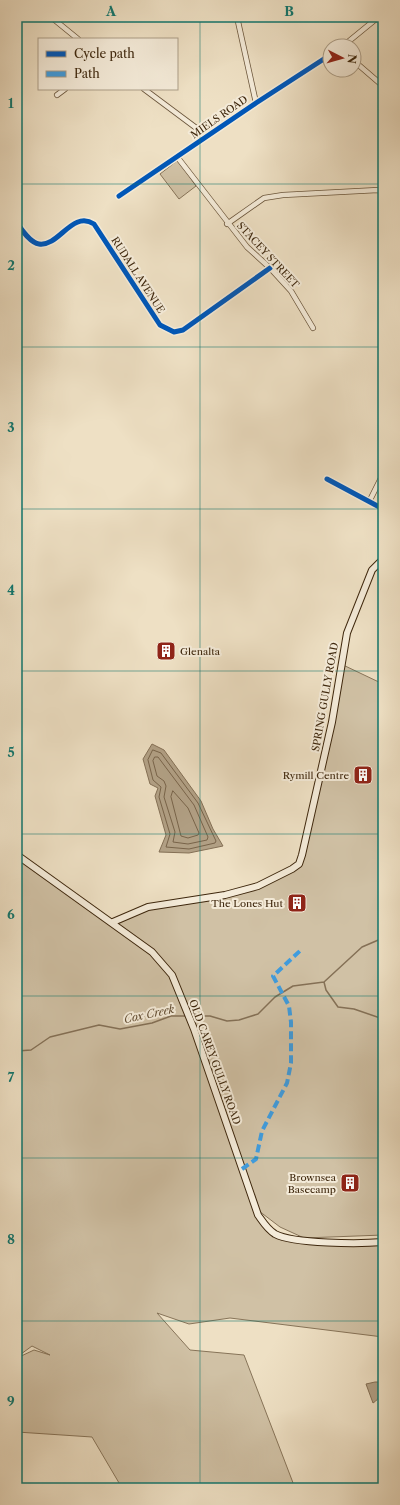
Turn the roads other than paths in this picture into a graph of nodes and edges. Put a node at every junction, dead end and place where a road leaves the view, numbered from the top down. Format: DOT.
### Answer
graph roads {
  1 [pos="51,17"];
  2 [pos="237,17"];
  3 [pos="376,19"];
  4 [pos="77,38"];
  5 [pos="353,38"];
  6 [pos="322,60"];
  7 [pos="362,68"];
  8 [pos="383,86"];
  9 [pos="63,90"];
  10 [pos="145,90"];
  11 [pos="57,94"];
  12 [pos="256,103"];
  13 [pos="207,136"];
  14 [pos="178,158"];
  15 [pos="383,192"];
  16 [pos="119,196"];
  17 [pos="17,223"];
  18 [pos="227,224"];
  19 [pos="270,268"];
  20 [pos="313,328"];
  21 [pos="383,474"];
  22 [pos="327,479"];
  23 [pos="369,502"];
  24 [pos="383,509"];
  25 [pos="383,559"];
  26 [pos="17,855"];
  27 [pos="113,922"];
  28 [pos="383,1242"];
  1 -- 4 [label="street"];
  2 -- 12 [label="street"];
  3 -- 5 [label="street"];
  6 -- 12 [label="street, MIELS ROAD"];
  7 -- 8 [label="street"];
  9 -- 11 [label="street"];
  10 -- 13 [label="street"];
  12 -- 13 [label="street, MIELS ROAD"];
  13 -- 14 [label="street, MIELS ROAD"];
  14 -- 16 [label="street, MIELS ROAD"];
  14 -- 18 [label="street, STACEY STREET"];
  15 -- 18 [label="street"];
  17 -- 19 [label="street, RUDALL AVENUE"];
  18 -- 19 [label="street, STACEY STREET"];
  19 -- 20 [label="street, STACEY STREET"];
  21 -- 23 [label="street"];
  22 -- 23 [label="street"];
  23 -- 24 [label="street"];
  25 -- 27 [label="main road, SPRING GULLY ROAD"];
  26 -- 27 [label="main road, OLD CAREY GULLY ROAD"];
  27 -- 28 [label="main road, OLD CAREY GULLY ROAD"];
}
